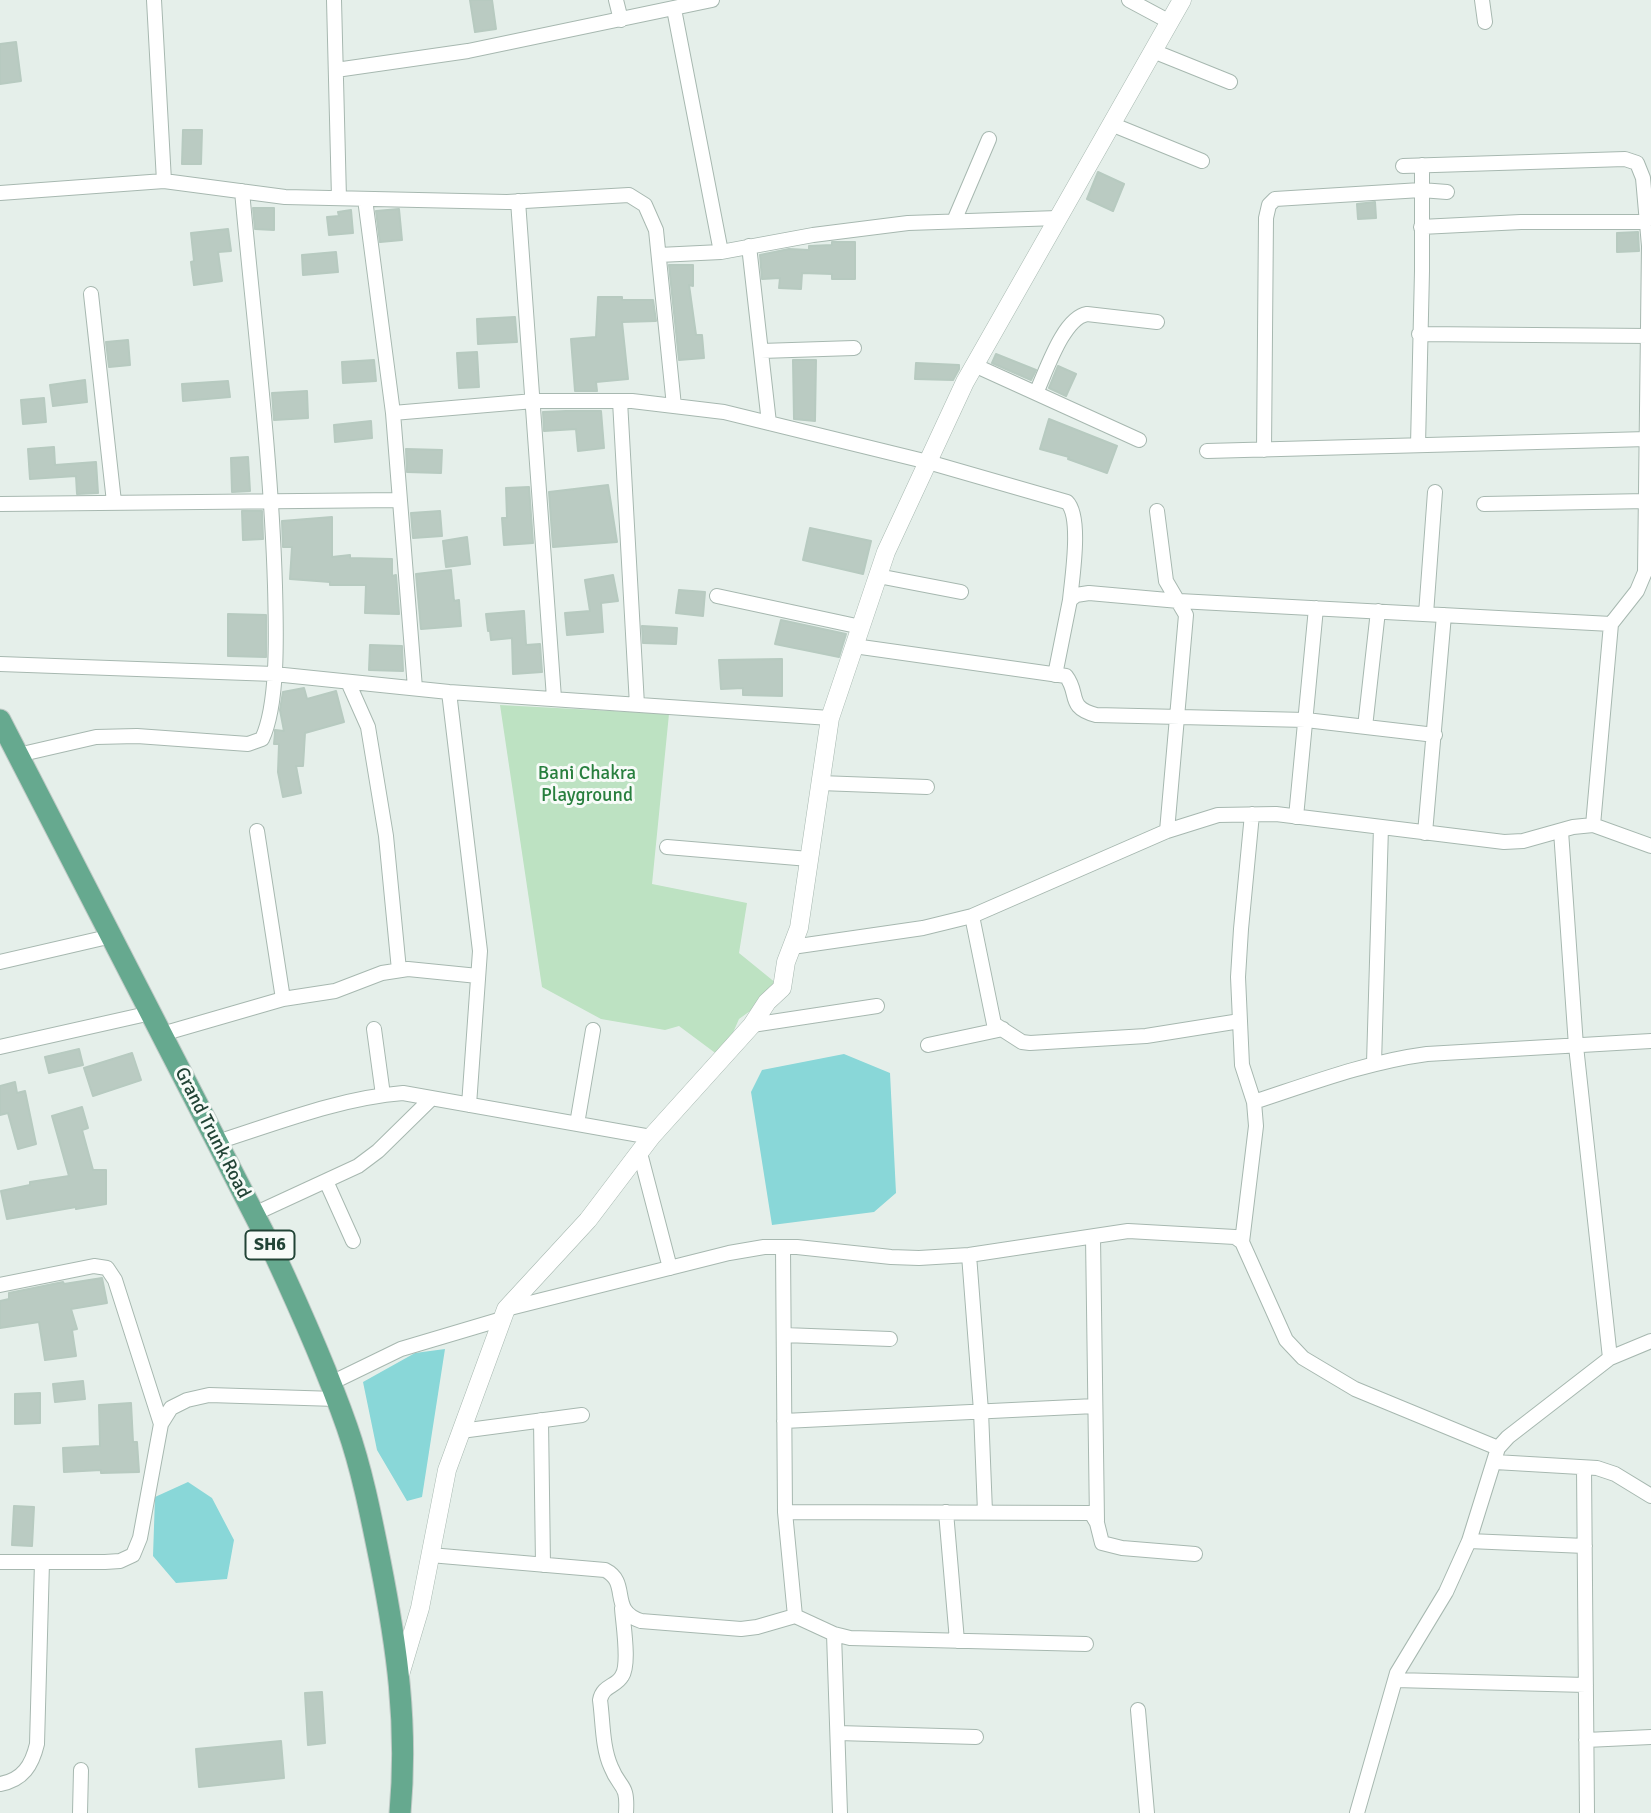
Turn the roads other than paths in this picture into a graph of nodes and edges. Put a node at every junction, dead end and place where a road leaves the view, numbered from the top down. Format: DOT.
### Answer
graph roads {
  1 [pos="154,0"];
  2 [pos="334,0"];
  3 [pos="616,0"];
  4 [pos="712,0"];
  5 [pos="1129,0"];
  6 [pos="1182,0"];
  7 [pos="1482,0"];
  8 [pos="674,9"];
  9 [pos="621,20"];
  10 [pos="1170,22"];
  11 [pos="1485,22"];
  12 [pos="1153,51"];
  13 [pos="336,70"];
  14 [pos="1230,82"];
  15 [pos="1111,124"];
  16 [pos="989,139"];
  17 [pos="1202,161"];
  18 [pos="1422,165"];
  19 [pos="1403,166"];
  20 [pos="164,181"];
  21 [pos="1420,190"];
  22 [pos="242,191"];
  23 [pos="1447,192"];
  24 [pos="0,193"];
  25 [pos="340,198"];
  26 [pos="365,199"];
  27 [pos="518,201"];
  28 [pos="1058,218"];
  29 [pos="1650,219"];
  30 [pos="954,221"];
  31 [pos="1421,227"];
  32 [pos="749,246"];
  33 [pos="721,251"];
  34 [pos="659,255"];
  35 [pos="1650,263"];
  36 [pos="91,294"];
  37 [pos="1157,322"];
  38 [pos="1419,334"];
  39 [pos="1649,336"];
  40 [pos="854,348"];
  41 [pos="761,351"];
  42 [pos="974,365"];
  43 [pos="1035,393"];
  44 [pos="534,401"];
  45 [pos="620,401"];
  46 [pos="674,406"];
  47 [pos="393,412"];
  48 [pos="769,423"];
  49 [pos="1647,439"];
  50 [pos="1139,440"];
  51 [pos="1418,446"];
  52 [pos="1264,450"];
  53 [pos="1207,451"];
  54 [pos="928,462"];
  55 [pos="1435,492"];
  56 [pos="400,500"];
  57 [pos="272,501"];
  58 [pos="1647,501"];
  59 [pos="114,502"];
  60 [pos="0,504"];
  61 [pos="1484,504"];
  62 [pos="1157,511"];
  63 [pos="878,576"];
  64 [pos="1646,582"];
  65 [pos="961,592"];
  66 [pos="717,596"];
  67 [pos="1070,600"];
  68 [pos="1179,601"];
  69 [pos="1316,608"];
  70 [pos="1378,611"];
  71 [pos="1426,614"];
  72 [pos="1444,615"];
  73 [pos="1611,624"];
  74 [pos="861,627"];
  75 [pos="854,646"];
  76 [pos="0,664"];
  77 [pos="274,674"];
  78 [pos="1055,674"];
  79 [pos="348,682"];
  80 [pos="415,688"];
  81 [pos="449,692"];
  82 [pos="554,698"];
  83 [pos="637,705"];
  84 [pos="1178,716"];
  85 [pos="830,718"];
  86 [pos="0,720"];
  87 [pos="1306,720"];
  88 [pos="1365,727"];
  89 [pos="1435,736"];
  90 [pos="18,755"];
  91 [pos="820,783"];
  92 [pos="928,787"];
  93 [pos="1252,814"];
  94 [pos="1296,817"];
  95 [pos="1593,825"];
  96 [pos="1381,827"];
  97 [pos="257,831"];
  98 [pos="1167,831"];
  99 [pos="1561,831"];
  100 [pos="1425,832"];
  101 [pos="1651,846"];
  102 [pos="667,847"];
  103 [pos="809,859"];
  104 [pos="972,916"];
  105 [pos="112,936"];
  106 [pos="792,947"];
  107 [pos="0,962"];
  108 [pos="400,970"];
  109 [pos="478,976"];
  110 [pos="283,999"];
  111 [pos="877,1006"];
  112 [pos="151,1013"];
  113 [pos="1240,1021"];
  114 [pos="752,1025"];
  115 [pos="374,1029"];
  116 [pos="1003,1029"];
  117 [pos="593,1030"];
  118 [pos="162,1034"];
  119 [pos="1651,1041"];
  120 [pos="928,1045"];
  121 [pos="1576,1046"];
  122 [pos="0,1047"];
  123 [pos="1374,1063"];
  124 [pos="383,1095"];
  125 [pos="432,1098"];
  126 [pos="1255,1102"];
  127 [pos="469,1105"];
  128 [pos="578,1124"];
  129 [pos="651,1138"];
  130 [pos="217,1142"];
  131 [pos="640,1153"];
  132 [pos="326,1181"];
  133 [pos="254,1214"];
  134 [pos="1093,1237"];
  135 [pos="353,1241"];
  136 [pos="1242,1242"];
  137 [pos="783,1247"];
  138 [pos="969,1255"];
  139 [pos="670,1268"];
  140 [pos="0,1285"];
  141 [pos="504,1314"];
  142 [pos="783,1335"];
  143 [pos="890,1339"];
  144 [pos="1651,1341"];
  145 [pos="1610,1358"];
  146 [pos="333,1391"];
  147 [pos="1095,1406"];
  148 [pos="981,1411"];
  149 [pos="582,1415"];
  150 [pos="541,1420"];
  151 [pos="784,1421"];
  152 [pos="161,1424"];
  153 [pos="461,1431"];
  154 [pos="1496,1455"];
  155 [pos="1584,1468"];
  156 [pos="1651,1496"];
  157 [pos="785,1512"];
  158 [pos="946,1512"];
  159 [pos="985,1512"];
  160 [pos="1097,1523"];
  161 [pos="1469,1541"];
  162 [pos="1585,1546"];
  163 [pos="1195,1554"];
  164 [pos="430,1555"];
  165 [pos="0,1562"];
  166 [pos="42,1562"];
  167 [pos="543,1565"];
  168 [pos="622,1606"];
  169 [pos="795,1616"];
  170 [pos="834,1634"];
  171 [pos="957,1641"];
  172 [pos="1086,1644"];
  173 [pos="400,1675"];
  174 [pos="1395,1680"];
  175 [pos="1586,1685"];
  176 [pos="1138,1710"];
  177 [pos="838,1733"];
  178 [pos="976,1737"];
  179 [pos="1651,1737"];
  180 [pos="1586,1740"];
  181 [pos="81,1770"];
  182 [pos="0,1784"];
  183 [pos="80,1813"];
  184 [pos="401,1813"];
  185 [pos="626,1813"];
  186 [pos="840,1813"];
  187 [pos="1147,1813"];
  188 [pos="1357,1813"];
  189 [pos="1587,1813"];
  1 -- 20 [label="street"];
  2 -- 13 [label="street"];
  3 -- 9 [label="street"];
  4 -- 8 [label="street"];
  5 -- 10 [label="street"];
  6 -- 10 [label="street"];
  7 -- 11 [label="street"];
  8 -- 9 [label="street"];
  8 -- 33 [label="street"];
  9 -- 13 [label="street"];
  10 -- 12 [label="street"];
  12 -- 14 [label="street"];
  12 -- 15 [label="street"];
  13 -- 25 [label="street"];
  15 -- 17 [label="street"];
  15 -- 28 [label="street"];
  16 -- 30 [label="street"];
  18 -- 19 [label="street"];
  18 -- 21 [label="street"];
  18 -- 29 [label="street"];
  20 -- 22 [label="street"];
  20 -- 24 [label="street"];
  21 -- 23 [label="street"];
  21 -- 31 [label="street"];
  21 -- 52 [label="street"];
  22 -- 25 [label="street"];
  22 -- 57 [label="street"];
  25 -- 26 [label="street"];
  26 -- 27 [label="street"];
  26 -- 47 [label="street"];
  27 -- 34 [label="street"];
  27 -- 44 [label="street"];
  28 -- 30 [label="street"];
  28 -- 42 [label="street"];
  29 -- 31 [label="street"];
  29 -- 35 [label="street"];
  30 -- 32 [label="street"];
  31 -- 38 [label="street"];
  32 -- 33 [label="street"];
  32 -- 41 [label="street"];
  33 -- 34 [label="street"];
  34 -- 46 [label="street"];
  35 -- 39 [label="street"];
  36 -- 59 [label="street"];
  37 -- 43 [label="street"];
  38 -- 39 [label="street"];
  38 -- 51 [label="street"];
  39 -- 49 [label="street"];
  40 -- 41 [label="street"];
  41 -- 48 [label="street"];
  42 -- 43 [label="street"];
  42 -- 54 [label="street"];
  43 -- 50 [label="street"];
  44 -- 45 [label="street"];
  44 -- 47 [label="street"];
  44 -- 82 [label="street"];
  45 -- 46 [label="street"];
  45 -- 83 [label="street"];
  46 -- 48 [label="street"];
  47 -- 56 [label="street"];
  48 -- 54 [label="street"];
  49 -- 51 [label="street"];
  49 -- 58 [label="street"];
  51 -- 52 [label="street"];
  52 -- 53 [label="street"];
  54 -- 63 [label="street"];
  54 -- 67 [label="street"];
  55 -- 71 [label="street"];
  56 -- 57 [label="street"];
  56 -- 80 [label="street"];
  57 -- 59 [label="street"];
  57 -- 77 [label="street"];
  58 -- 61 [label="street"];
  58 -- 64 [label="street"];
  59 -- 60 [label="street"];
  62 -- 68 [label="street"];
  63 -- 65 [label="street"];
  63 -- 74 [label="street"];
  64 -- 73 [label="street"];
  66 -- 74 [label="street"];
  67 -- 68 [label="street"];
  67 -- 78 [label="street"];
  68 -- 69 [label="street"];
  68 -- 84 [label="street"];
  69 -- 70 [label="street"];
  69 -- 87 [label="street"];
  70 -- 71 [label="street"];
  70 -- 88 [label="street"];
  71 -- 72 [label="street"];
  72 -- 73 [label="street"];
  72 -- 89 [label="street"];
  73 -- 95 [label="street"];
  74 -- 75 [label="street"];
  75 -- 78 [label="street"];
  75 -- 85 [label="street"];
  76 -- 77 [label="street"];
  77 -- 79 [label="street"];
  77 -- 90 [label="street"];
  78 -- 84 [label="street"];
  79 -- 80 [label="street"];
  79 -- 108 [label="street"];
  80 -- 81 [label="street"];
  81 -- 82 [label="street"];
  81 -- 109 [label="street"];
  82 -- 83 [label="street"];
  83 -- 85 [label="street"];
  84 -- 87 [label="street"];
  84 -- 98 [label="street"];
  85 -- 91 [label="street"];
  86 -- 90 [label="main road, Grand Trunk Road / SH6"];
  87 -- 88 [label="street"];
  87 -- 94 [label="street"];
  88 -- 89 [label="street"];
  89 -- 100 [label="street"];
  90 -- 105 [label="main road, Grand Trunk Road / SH6"];
  91 -- 92 [label="street"];
  91 -- 103 [label="street"];
  93 -- 94 [label="street"];
  93 -- 98 [label="street"];
  93 -- 113 [label="street"];
  94 -- 96 [label="street"];
  95 -- 99 [label="street"];
  95 -- 101 [label="street"];
  96 -- 100 [label="street"];
  96 -- 123 [label="street"];
  97 -- 110 [label="street"];
  98 -- 104 [label="street"];
  99 -- 100 [label="street"];
  99 -- 121 [label="street"];
  102 -- 103 [label="street"];
  103 -- 106 [label="street"];
  104 -- 106 [label="street"];
  104 -- 116 [label="street"];
  105 -- 107 [label="street"];
  105 -- 112 [label="main road, Grand Trunk Road / SH6"];
  106 -- 114 [label="street"];
  108 -- 109 [label="street"];
  108 -- 110 [label="street"];
  109 -- 127 [label="street"];
  110 -- 118 [label="street"];
  111 -- 114 [label="street"];
  112 -- 118 [label="main road, Grand Trunk Road / SH6"];
  112 -- 122 [label="street"];
  113 -- 116 [label="street"];
  113 -- 126 [label="street"];
  114 -- 129 [label="street"];
  115 -- 124 [label="street"];
  116 -- 120 [label="street"];
  117 -- 128 [label="street"];
  118 -- 130 [label="main road, Grand Trunk Road / SH6"];
  119 -- 121 [label="street"];
  121 -- 123 [label="street"];
  121 -- 145 [label="street"];
  123 -- 126 [label="street"];
  124 -- 125 [label="street"];
  124 -- 130 [label="street"];
  125 -- 127 [label="street"];
  125 -- 132 [label="street"];
  126 -- 136 [label="street"];
  127 -- 128 [label="street"];
  128 -- 129 [label="street"];
  129 -- 131 [label="street"];
  130 -- 133 [label="main road, Grand Trunk Road / SH6"];
  131 -- 139 [label="street"];
  131 -- 141 [label="street"];
  132 -- 133 [label="street"];
  132 -- 135 [label="street"];
  133 -- 146 [label="main road, Grand Trunk Road / SH6"];
  134 -- 136 [label="street"];
  134 -- 138 [label="street"];
  134 -- 147 [label="street"];
  136 -- 154 [label="street"];
  137 -- 138 [label="street"];
  137 -- 139 [label="street"];
  137 -- 142 [label="street"];
  138 -- 148 [label="street"];
  139 -- 141 [label="street"];
  140 -- 152 [label="street"];
  141 -- 146 [label="street"];
  141 -- 153 [label="street"];
  142 -- 143 [label="street"];
  142 -- 151 [label="street"];
  144 -- 145 [label="street"];
  145 -- 154 [label="street"];
  146 -- 152 [label="street"];
  146 -- 173 [label="main road, Grand Trunk Road / SH6"];
  147 -- 148 [label="street"];
  147 -- 160 [label="street"];
  148 -- 151 [label="street"];
  148 -- 159 [label="street"];
  149 -- 150 [label="street"];
  150 -- 153 [label="street"];
  150 -- 167 [label="street"];
  151 -- 157 [label="street"];
  152 -- 166 [label="street"];
  153 -- 164 [label="street"];
  154 -- 155 [label="street"];
  154 -- 161 [label="street"];
  155 -- 156 [label="street"];
  155 -- 162 [label="street"];
  157 -- 158 [label="street"];
  157 -- 169 [label="street"];
  158 -- 159 [label="street"];
  158 -- 171 [label="street"];
  159 -- 160 [label="street"];
  160 -- 163 [label="street"];
  161 -- 162 [label="street"];
  161 -- 174 [label="street"];
  162 -- 175 [label="street"];
  164 -- 167 [label="street"];
  164 -- 173 [label="street"];
  165 -- 166 [label="street"];
  166 -- 182 [label="street"];
  167 -- 168 [label="street"];
  168 -- 169 [label="street"];
  168 -- 185 [label="street"];
  169 -- 170 [label="street"];
  170 -- 171 [label="street"];
  170 -- 177 [label="street"];
  171 -- 172 [label="street"];
  173 -- 184 [label="main road, Grand Trunk Road / SH6"];
  174 -- 175 [label="street"];
  174 -- 188 [label="street"];
  175 -- 180 [label="street"];
  176 -- 187 [label="street"];
  177 -- 178 [label="street"];
  177 -- 186 [label="street"];
  179 -- 180 [label="street"];
  180 -- 189 [label="street"];
  181 -- 183 [label="street"];
}
